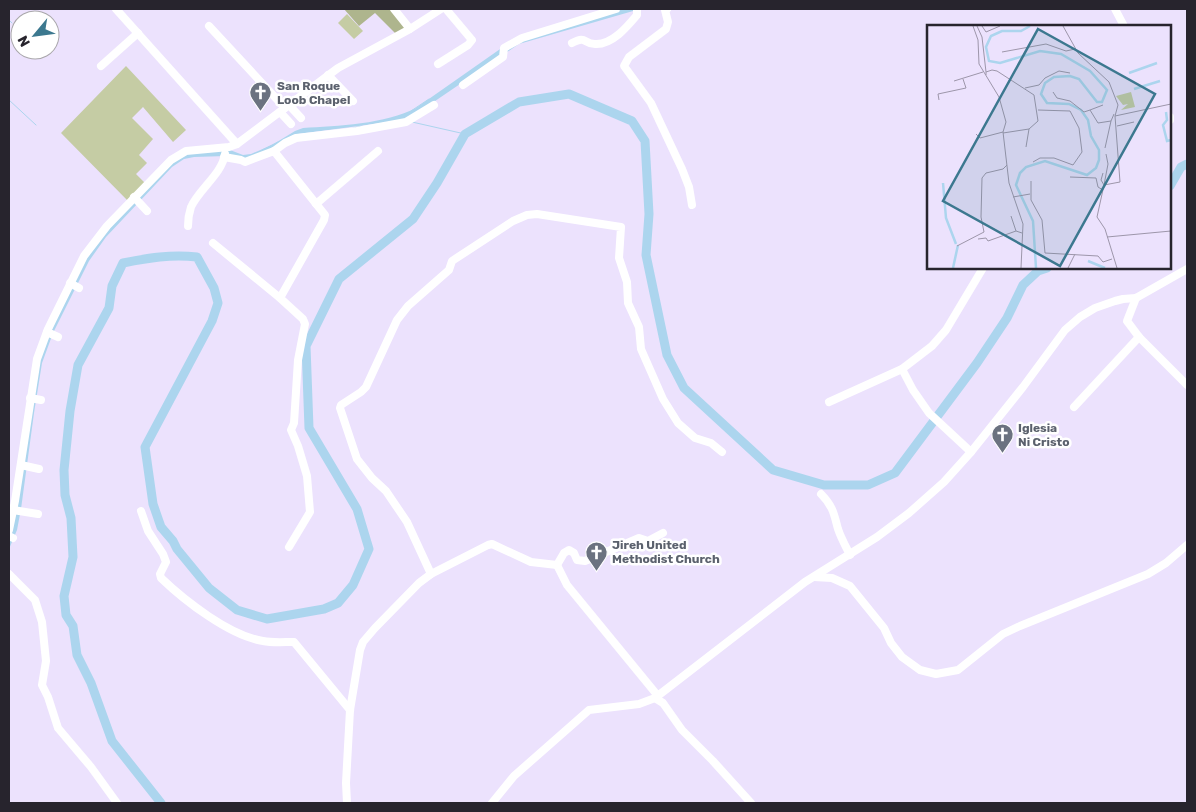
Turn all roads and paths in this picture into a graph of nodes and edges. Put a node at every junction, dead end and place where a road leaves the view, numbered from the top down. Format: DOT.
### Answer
graph roads {
  1 [pos="116,9"];
  2 [pos="394,9"];
  3 [pos="441,9"];
  4 [pos="446,9"];
  5 [pos="616,9"];
  6 [pos="637,9"];
  7 [pos="667,9"];
  8 [pos="1115,9"];
  9 [pos="1123,25"];
  10 [pos="209,26"];
  11 [pos="410,29"];
  12 [pos="138,33"];
  13 [pos="572,43"];
  14 [pos="438,64"];
  15 [pos="101,66"];
  16 [pos="328,75"];
  17 [pos="464,85"];
  18 [pos="353,101"];
  19 [pos="434,105"];
  20 [pos="285,109"];
  21 [pos="301,118"];
  22 [pos="291,124"];
  23 [pos="237,144"];
  24 [pos="274,151"];
  25 [pos="378,151"];
  26 [pos="225,152"];
  27 [pos="136,199"];
  28 [pos="316,204"];
  29 [pos="692,205"];
  30 [pos="147,211"];
  31 [pos="188,226"];
  32 [pos="213,243"];
  33 [pos="982,269"];
  34 [pos="1187,269"];
  35 [pos="280,298"];
  36 [pos="1136,298"];
  37 [pos="1139,337"];
  38 [pos="902,369"];
  39 [pos="1187,385"];
  40 [pos="31,398"];
  41 [pos="41,400"];
  42 [pos="829,402"];
  43 [pos="1074,407"];
  44 [pos="722,452"];
  45 [pos="971,452"];
  46 [pos="24,466"];
  47 [pos="39,469"];
  48 [pos="821,494"];
  49 [pos="17,510"];
  50 [pos="141,511"];
  51 [pos="38,514"];
  52 [pos="12,527"];
  53 [pos="663,533"];
  54 [pos="1187,545"];
  55 [pos="289,547"];
  56 [pos="850,555"];
  57 [pos="557,565"];
  58 [pos="9,574"];
  59 [pos="431,574"];
  60 [pos="814,577"];
  61 [pos="656,697"];
  62 [pos="350,710"];
  63 [pos="117,803"];
  64 [pos="347,803"];
  65 [pos="492,803"];
  66 [pos="751,803"];
  1 -- 12 [label="street"];
  2 -- 11 [label="street"];
  3 -- 11 [label="street"];
  4 -- 14 [label="street"];
  5 -- 17 [label="street"];
  6 -- 13 [label="street"];
  7 -- 29 [label="street"];
  8 -- 9 [label="street"];
  10 -- 20 [label="street"];
  11 -- 16 [label="street"];
  12 -- 15 [label="street"];
  12 -- 23 [label="street"];
  16 -- 18 [label="street"];
  16 -- 20 [label="street"];
  19 -- 24 [label="street"];
  20 -- 21 [label="street"];
  20 -- 22 [label="street"];
  20 -- 23 [label="street"];
  23 -- 26 [label="street"];
  24 -- 26 [label="street"];
  24 -- 28 [label="street"];
  25 -- 28 [label="street"];
  26 -- 27 [label="street"];
  26 -- 31 [label="street"];
  27 -- 30 [label="street"];
  27 -- 40 [label="street"];
  28 -- 35 [label="street"];
  32 -- 35 [label="street"];
  33 -- 38 [label="street"];
  34 -- 36 [label="street"];
  35 -- 55 [label="street"];
  36 -- 37 [label="street"];
  36 -- 45 [label="street"];
  37 -- 39 [label="street"];
  37 -- 43 [label="street"];
  38 -- 42 [label="street"];
  38 -- 45 [label="street"];
  40 -- 41 [label="street"];
  40 -- 46 [label="street"];
  44 -- 59 [label="street"];
  45 -- 56 [label="street"];
  46 -- 47 [label="street"];
  46 -- 49 [label="street"];
  48 -- 56 [label="street"];
  49 -- 51 [label="street"];
  49 -- 52 [label="street"];
  50 -- 62 [label="street"];
  53 -- 57 [label="street"];
  54 -- 60 [label="street"];
  56 -- 60 [label="street"];
  57 -- 59 [label="street"];
  57 -- 61 [label="street"];
  58 -- 63 [label="street"];
  59 -- 62 [label="street"];
  60 -- 61 [label="street"];
  61 -- 65 [label="street"];
  61 -- 66 [label="street"];
  62 -- 64 [label="street"];
}
